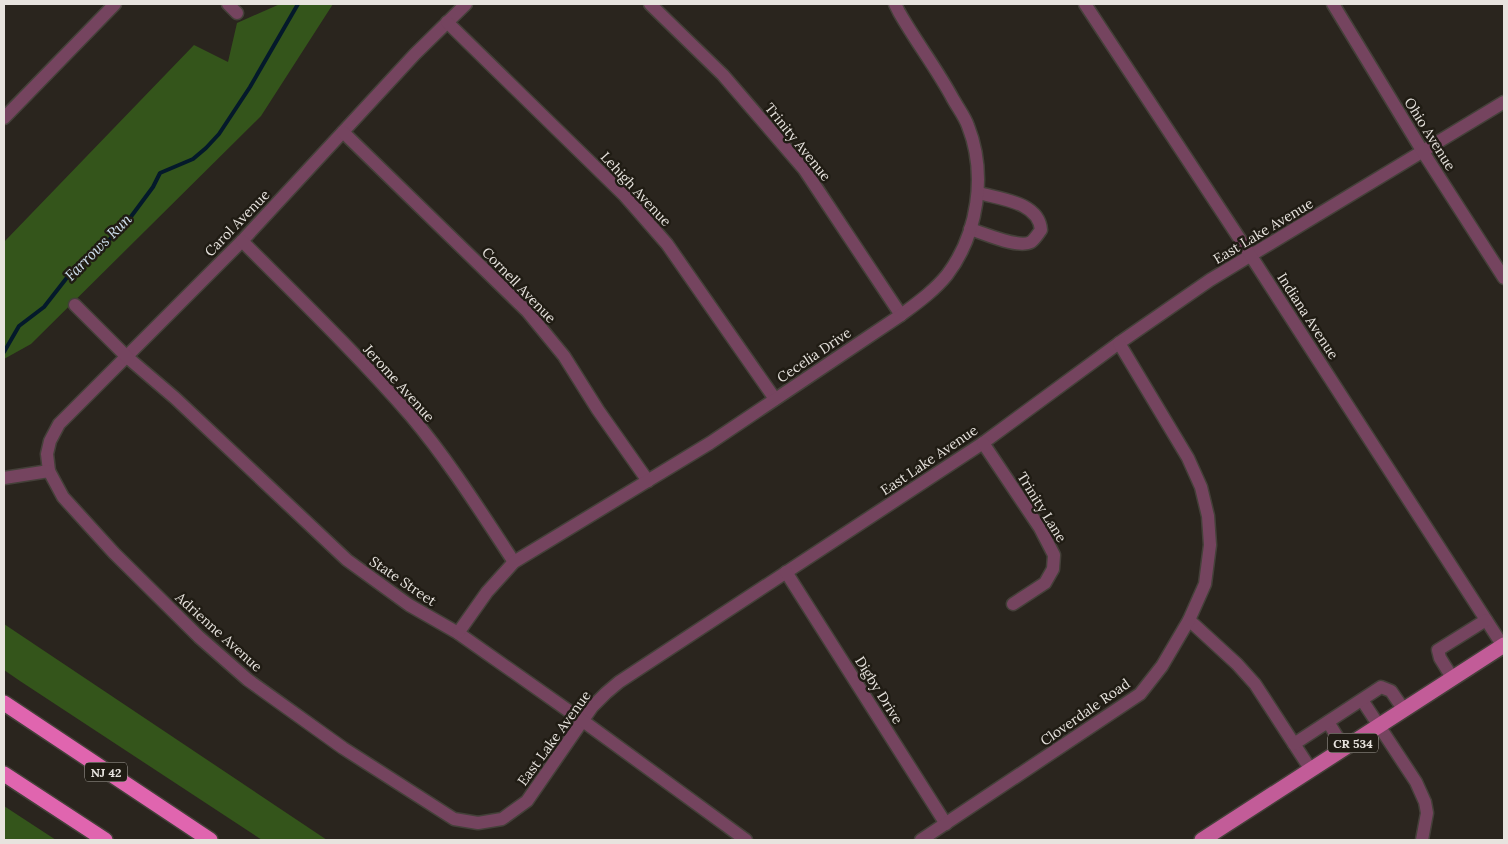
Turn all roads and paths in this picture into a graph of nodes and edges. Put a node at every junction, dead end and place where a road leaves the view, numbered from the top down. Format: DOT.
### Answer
graph roads {
  1 [pos="115,4"];
  2 [pos="466,4"];
  3 [pos="650,4"];
  4 [pos="895,4"];
  5 [pos="1084,4"];
  6 [pos="1333,4"];
  7 [pos="447,22"];
  8 [pos="1504,102"];
  9 [pos="4,118"];
  10 [pos="343,132"];
  11 [pos="1423,152"];
  12 [pos="979,193"];
  13 [pos="970,229"];
  14 [pos="242,241"];
  15 [pos="1251,256"];
  16 [pos="1504,278"];
  17 [pos="75,305"];
  18 [pos="901,315"];
  19 [pos="1119,344"];
  20 [pos="127,357"];
  21 [pos="775,399"];
  22 [pos="983,442"];
  23 [pos="49,471"];
  24 [pos="4,478"];
  25 [pos="648,480"];
  26 [pos="514,562"];
  27 [pos="786,572"];
  28 [pos="1013,604"];
  29 [pos="1189,620"];
  30 [pos="1486,620"];
  31 [pos="458,633"];
  32 [pos="1504,646"];
  33 [pos="1453,678"];
  34 [pos="1362,700"];
  35 [pos="4,703"];
  36 [pos="1404,710"];
  37 [pos="583,721"];
  38 [pos="1328,722"];
  39 [pos="1380,726"];
  40 [pos="1294,744"];
  41 [pos="1344,748"];
  42 [pos="1311,770"];
  43 [pos="4,774"];
  44 [pos="398,783"];
  45 [pos="946,824"];
  46 [pos="1206,839"];
  47 [pos="105,840"];
  48 [pos="210,840"];
  49 [pos="746,840"];
  50 [pos="921,840"];
  51 [pos="1422,840"];
  1 -- 9 [label="street"];
  2 -- 7 [label="street, Carol Avenue"];
  3 -- 18 [label="street, Trinity Avenue"];
  4 -- 12 [label="street, Cecelia Drive"];
  5 -- 15 [label="street, Indiana Avenue"];
  6 -- 11 [label="street, Ohio Avenue"];
  7 -- 10 [label="street, Carol Avenue"];
  7 -- 21 [label="street, Lehigh Avenue"];
  8 -- 11 [label="street, East Lake Avenue"];
  10 -- 14 [label="street, Carol Avenue"];
  10 -- 25 [label="street, Cornell Avenue"];
  11 -- 15 [label="street, East Lake Avenue"];
  11 -- 16 [label="street, Ohio Avenue"];
  12 -- 13 [label="street, Cecelia Drive"];
  12 -- 13 [label="street"];
  13 -- 18 [label="street, Cecelia Drive"];
  14 -- 20 [label="street, Carol Avenue"];
  14 -- 26 [label="street, Jerome Avenue"];
  15 -- 19 [label="street, East Lake Avenue"];
  15 -- 30 [label="street, Indiana Avenue"];
  17 -- 20 [label="street, State Street"];
  18 -- 21 [label="street, Cecelia Drive"];
  19 -- 22 [label="street, East Lake Avenue"];
  19 -- 29 [label="street, Cloverdale Road"];
  20 -- 23 [label="street, Carol Avenue"];
  20 -- 31 [label="street, State Street"];
  21 -- 25 [label="street, Cecelia Drive"];
  22 -- 27 [label="street, East Lake Avenue"];
  22 -- 28 [label="street, Trinity Lane"];
  23 -- 24 [label="street"];
  23 -- 44 [label="street, Adrienne Avenue"];
  25 -- 26 [label="street, Cecelia Drive"];
  26 -- 31 [label="street, Cecelia Drive"];
  27 -- 37 [label="street, East Lake Avenue"];
  27 -- 45 [label="street, Digby Drive"];
  29 -- 40 [label="street"];
  29 -- 45 [label="street, Cloverdale Road"];
  30 -- 32 [label="street, Indiana Avenue"];
  30 -- 33 [label="street"];
  31 -- 37 [label="street, State Street"];
  32 -- 33 [label="main road, CR 534"];
  33 -- 36 [label="main road, CR 534"];
  34 -- 36 [label="street"];
  34 -- 38 [label="street"];
  34 -- 39 [label="street"];
  35 -- 48 [label="highway, NJ 42"];
  36 -- 39 [label="main road, CR 534"];
  37 -- 44 [label="street, East Lake Avenue"];
  37 -- 49 [label="street, State Street"];
  38 -- 40 [label="street"];
  38 -- 41 [label="street"];
  39 -- 41 [label="main road, CR 534"];
  39 -- 51 [label="street"];
  40 -- 42 [label="street"];
  41 -- 42 [label="main road, CR 534"];
  42 -- 46 [label="main road, CR 534"];
  43 -- 47 [label="highway"];
  45 -- 50 [label="street, Cloverdale Road"];
}
